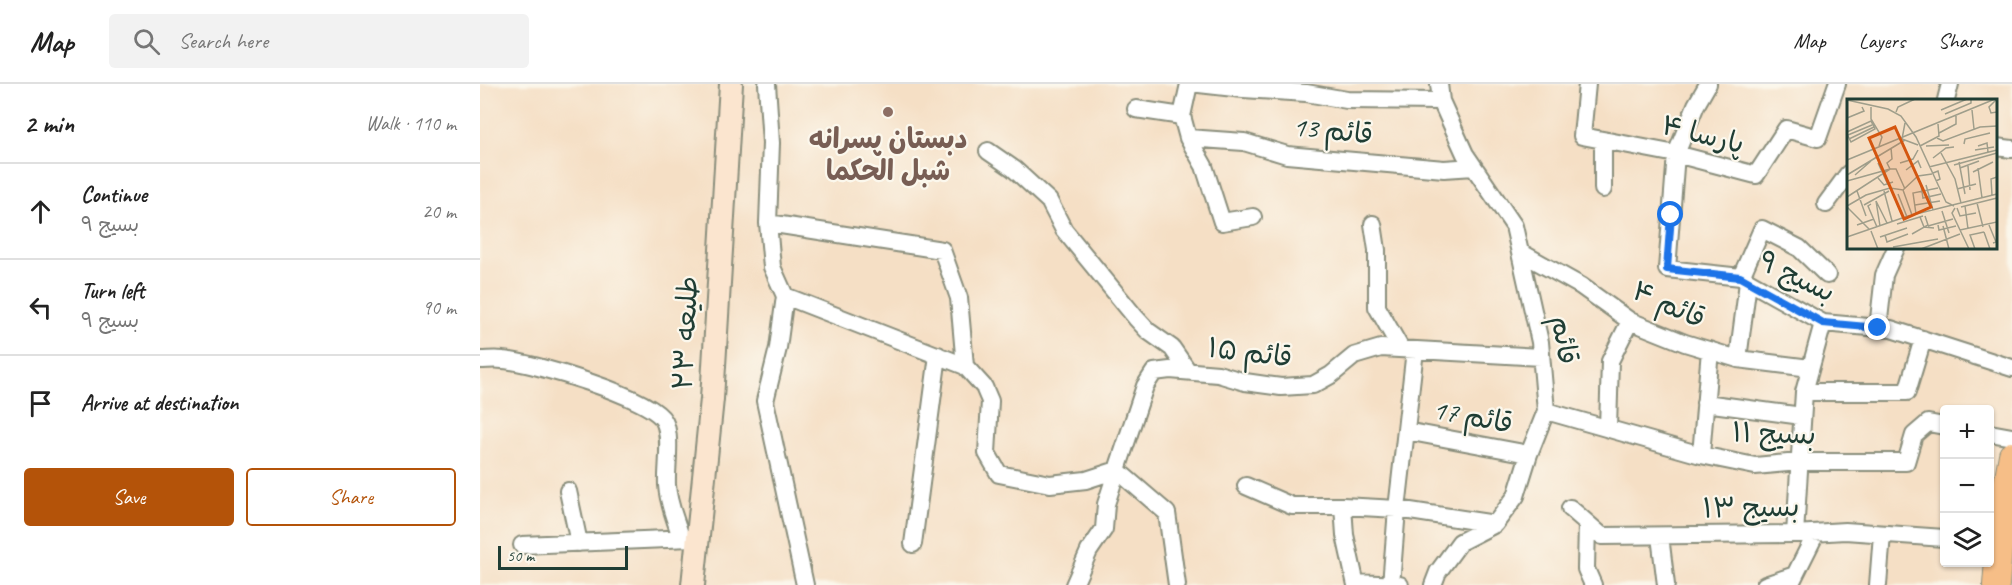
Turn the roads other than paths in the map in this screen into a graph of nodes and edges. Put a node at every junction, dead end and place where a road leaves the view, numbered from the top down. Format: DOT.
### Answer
graph roads {
  1 [pos="731,84"];
  2 [pos="767,84"];
  3 [pos="1189,84"];
  4 [pos="1199,84"];
  5 [pos="1439,84"];
  6 [pos="1587,84"];
  7 [pos="1708,84"];
  8 [pos="1837,84"];
  9 [pos="1950,84"];
  10 [pos="1946,99"];
  11 [pos="1441,101"];
  12 [pos="1136,109"];
  13 [pos="1182,116"];
  14 [pos="1188,138"];
  15 [pos="1603,140"];
  16 [pos="1997,147"];
  17 [pos="2012,149"];
  18 [pos="988,151"];
  19 [pos="1676,154"];
  20 [pos="1474,167"];
  21 [pos="1847,175"];
  22 [pos="1603,189"];
  23 [pos="1826,204"];
  24 [pos="1253,217"];
  25 [pos="768,223"];
  26 [pos="1373,224"];
  27 [pos="1896,249"];
  28 [pos="1520,252"];
  29 [pos="1827,275"];
  30 [pos="1744,280"];
  31 [pos="785,296"];
  32 [pos="1630,321"];
  33 [pos="1823,323"];
  34 [pos="1878,328"];
  35 [pos="1923,339"];
  36 [pos="1408,349"];
  37 [pos="1710,350"];
  38 [pos="938,355"];
  39 [pos="1541,357"];
  40 [pos="1738,358"];
  41 [pos="480,360"];
  42 [pos="965,366"];
  43 [pos="1810,368"];
  44 [pos="2012,368"];
  45 [pos="1188,371"];
  46 [pos="1804,392"];
  47 [pos="1705,403"];
  48 [pos="1546,411"];
  49 [pos="1802,416"];
  50 [pos="1940,425"];
  51 [pos="1608,428"];
  52 [pos="1406,431"];
  53 [pos="1994,434"];
  54 [pos="2012,437"];
  55 [pos="1529,454"];
  56 [pos="1701,455"];
  57 [pos="2012,455"];
  58 [pos="1798,462"];
  59 [pos="1117,470"];
  60 [pos="1246,486"];
  61 [pos="568,491"];
  62 [pos="1343,506"];
  63 [pos="1570,508"];
  64 [pos="1397,509"];
  65 [pos="1587,523"];
  66 [pos="1495,524"];
  67 [pos="1816,533"];
  68 [pos="1995,533"];
  69 [pos="1795,534"];
  70 [pos="1882,534"];
  71 [pos="1660,536"];
  72 [pos="690,538"];
  73 [pos="1940,538"];
  74 [pos="579,543"];
  75 [pos="913,544"];
  76 [pos="522,545"];
  77 [pos="2012,563"];
  78 [pos="1791,581"];
  79 [pos="1356,584"];
  80 [pos="693,585"];
  81 [pos="805,585"];
  82 [pos="1074,585"];
  83 [pos="1177,585"];
  84 [pos="1391,585"];
  85 [pos="1400,585"];
  86 [pos="1433,585"];
  87 [pos="1593,585"];
  88 [pos="1666,585"];
  89 [pos="1765,585"];
  90 [pos="1878,585"];
  91 [pos="1996,585"];
  92 [pos="2003,585"];
  1 -- 72 [label="main road, طلیعه ۲۳"];
  2 -- 25 [label="street"];
  3 -- 13 [label="street"];
  4 -- 11 [label="street"];
  5 -- 11 [label="street, قائم"];
  6 -- 15 [label="street, پارسا ۴"];
  7 -- 19 [label="street"];
  8 -- 19 [label="street, پارسا ۴"];
  9 -- 10 [label="street"];
  11 -- 20 [label="street, قائم"];
  12 -- 13 [label="street"];
  13 -- 14 [label="street"];
  14 -- 20 [label="street, قائم 13"];
  14 -- 24 [label="street"];
  15 -- 19 [label="street, پارسا ۴"];
  15 -- 22 [label="street"];
  16 -- 17 [label="street"];
  18 -- 45 [label="street"];
  19 -- 30 [label="street, بسیج ۹"];
  20 -- 28 [label="street, قائم"];
  21 -- 23 [label="street"];
  25 -- 31 [label="street"];
  25 -- 42 [label="street"];
  26 -- 36 [label="street"];
  27 -- 34 [label="street"];
  28 -- 32 [label="street, قائم ۴"];
  28 -- 39 [label="street, قائم"];
  29 -- 30 [label="street"];
  30 -- 33 [label="street, بسیج ۹"];
  30 -- 40 [label="street"];
  31 -- 38 [label="street"];
  31 -- 81 [label="street"];
  32 -- 37 [label="street, قائم ۴"];
  32 -- 51 [label="street"];
  33 -- 34 [label="street, بسیج ۹"];
  33 -- 43 [label="street"];
  34 -- 35 [label="street, بسیج ۹"];
  35 -- 44 [label="street, بسیج ۹"];
  35 -- 46 [label="street"];
  36 -- 39 [label="street, قائم ۱۵"];
  36 -- 45 [label="street, قائم ۱۵"];
  36 -- 52 [label="street"];
  37 -- 40 [label="street, قائم ۴"];
  37 -- 47 [label="street"];
  38 -- 42 [label="street"];
  38 -- 75 [label="street"];
  39 -- 48 [label="street, قائم"];
  40 -- 43 [label="street, قائم ۴"];
  41 -- 72 [label="street"];
  42 -- 59 [label="street"];
  43 -- 46 [label="street"];
  45 -- 59 [label="street, قائم ۱۵"];
  46 -- 49 [label="street"];
  47 -- 49 [label="street"];
  47 -- 56 [label="street"];
  48 -- 51 [label="street, بسیج ۱۱"];
  48 -- 55 [label="street, قائم"];
  49 -- 58 [label="street"];
  50 -- 58 [label="street, بسیج ۱۱"];
  51 -- 56 [label="street, بسیج ۱۱"];
  52 -- 55 [label="street, قائم 17"];
  52 -- 64 [label="street"];
  53 -- 54 [label="street"];
  55 -- 66 [label="street, قائم"];
  56 -- 58 [label="street, بسیج ۱۱"];
  57 -- 68 [label="main road"];
  58 -- 69 [label="street"];
  59 -- 82 [label="street"];
  59 -- 83 [label="street"];
  60 -- 62 [label="street"];
  61 -- 74 [label="street"];
  62 -- 64 [label="street"];
  62 -- 79 [label="street"];
  63 -- 65 [label="street, بسیج ۱۳"];
  64 -- 66 [label="street"];
  64 -- 84 [label="street"];
  65 -- 71 [label="street, بسیج ۱۳"];
  65 -- 87 [label="street"];
  66 -- 86 [label="street, قائم"];
  67 -- 69 [label="street, بسیج ۱۳"];
  67 -- 70 [label="street, بسیج ۱۳"];
  67 -- 78 [label="street"];
  68 -- 91 [label="main road"];
  69 -- 71 [label="street, بسیج ۱۳"];
  70 -- 73 [label="street, بسیج ۱۳"];
  70 -- 90 [label="street"];
  71 -- 88 [label="street"];
  72 -- 74 [label="street"];
  72 -- 80 [label="main road, طلیعه ۲۳"];
  74 -- 76 [label="street"];
  77 -- 92 [label="main road"];
  78 -- 89 [label="street"];
  79 -- 84 [label="street"];
  84 -- 85 [label="street"];
}
